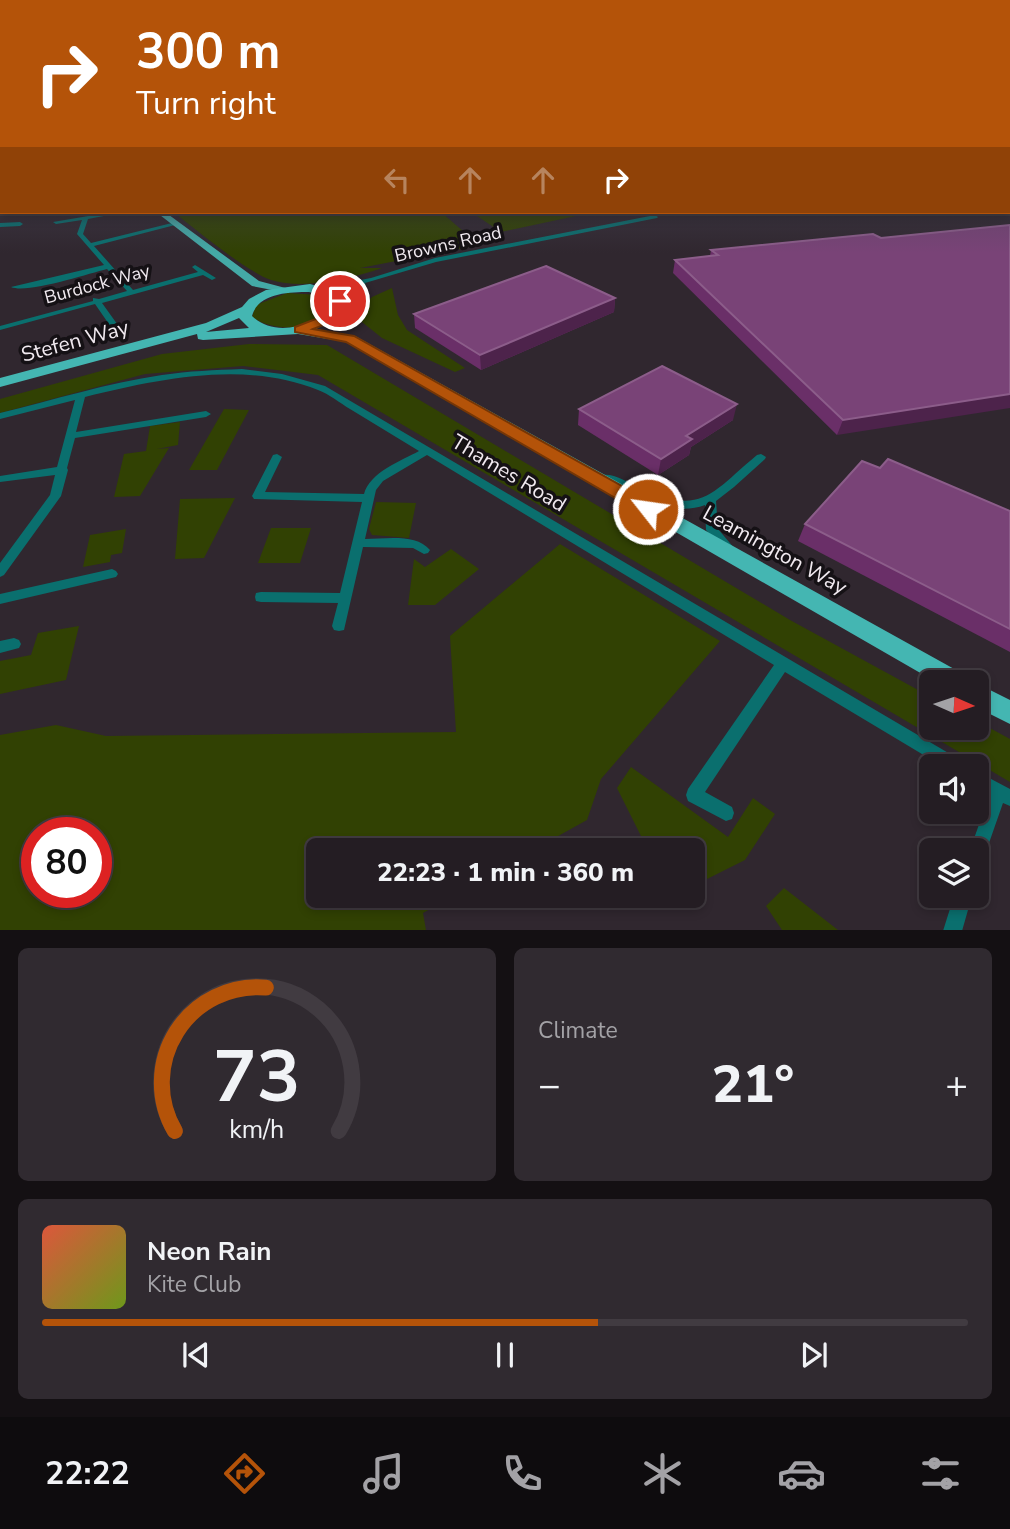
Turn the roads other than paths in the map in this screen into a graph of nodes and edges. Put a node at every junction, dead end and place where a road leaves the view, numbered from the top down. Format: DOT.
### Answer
graph roads {
  1 [pos="111,214"];
  2 [pos="163,214"];
  3 [pos="655,217"];
  4 [pos="85,219"];
  5 [pos="56,222"];
  6 [pos="20,224"];
  7 [pos="176,224"];
  8 [pos="0,225"];
  9 [pos="90,245"];
  10 [pos="110,266"];
  11 [pos="212,278"];
  12 [pos="21,279"];
  13 [pos="372,280"];
  14 [pos="256,284"];
  15 [pos="15,287"];
  16 [pos="288,289"];
  17 [pos="130,290"];
  18 [pos="318,290"];
  19 [pos="9,294"];
  20 [pos="96,300"];
  21 [pos="256,300"];
  22 [pos="339,305"];
  23 [pos="246,310"];
  24 [pos="0,328"];
  25 [pos="116,328"];
  26 [pos="299,330"];
  27 [pos="276,331"];
  28 [pos="350,339"];
  29 [pos="160,341"];
  30 [pos="0,383"];
  31 [pos="80,397"];
  32 [pos="206,414"];
  33 [pos="0,416"];
  34 [pos="69,436"];
  35 [pos="428,450"];
  36 [pos="277,457"];
  37 [pos="761,457"];
  38 [pos="578,469"];
  39 [pos="63,470"];
  40 [pos="0,479"];
  41 [pos="368,498"];
  42 [pos="710,499"];
  43 [pos="358,543"];
  44 [pos="424,550"];
  45 [pos="741,562"];
  46 [pos="0,572"];
  47 [pos="112,574"];
  48 [pos="261,597"];
  49 [pos="345,598"];
  50 [pos="0,599"];
  51 [pos="339,626"];
  52 [pos="783,663"];
  53 [pos="934,670"];
  54 [pos="989,701"];
  55 [pos="1010,713"];
  56 [pos="936,754"];
  57 [pos="989,786"];
  58 [pos="1005,795"];
  59 [pos="726,813"];
  60 [pos="985,838"];
  61 [pos="959,908"];
  62 [pos="952,930"];
  1 -- 4 [label="street"];
  2 -- 7 [label="main road"];
  3 -- 13 [label="street, Browns Road"];
  4 -- 5 [label="street"];
  4 -- 9 [label="street"];
  6 -- 8 [label="street"];
  7 -- 9 [label="street"];
  7 -- 14 [label="main road"];
  9 -- 10 [label="street"];
  10 -- 15 [label="street"];
  10 -- 17 [label="street"];
  11 -- 17 [label="street, Burdock Way"];
  12 -- 15 [label="street"];
  13 -- 18 [label="street, Browns Road"];
  13 -- 22 [label="street, Browns Road"];
  14 -- 16 [label="main road"];
  14 -- 21 [label="main road"];
  15 -- 19 [label="street"];
  16 -- 18 [label="highway"];
  16 -- 21 [label="highway"];
  17 -- 20 [label="street, Burdock Way"];
  18 -- 22 [label="highway"];
  20 -- 24 [label="street, Burdock Way"];
  20 -- 25 [label="street"];
  21 -- 23 [label="highway"];
  22 -- 26 [label="highway"];
  22 -- 28 [label="highway"];
  23 -- 27 [label="highway"];
  23 -- 29 [label="highway"];
  26 -- 27 [label="highway"];
  26 -- 28 [label="highway, Leamington Way"];
  27 -- 29 [label="highway"];
  28 -- 38 [label="highway, Leamington Way"];
  29 -- 30 [label="highway, Stefen Way"];
  31 -- 33 [label="street, Thames Road"];
  31 -- 34 [label="street"];
  31 -- 35 [label="street, Thames Road"];
  32 -- 34 [label="street"];
  34 -- 39 [label="street"];
  35 -- 41 [label="street"];
  35 -- 52 [label="street, Thames Road"];
  36 -- 41 [label="street"];
  37 -- 42 [label="street"];
  38 -- 42 [label="street"];
  38 -- 45 [label="highway, Leamington Way"];
  39 -- 40 [label="street"];
  39 -- 46 [label="street"];
  41 -- 43 [label="street"];
  42 -- 45 [label="street"];
  43 -- 44 [label="street"];
  43 -- 49 [label="street"];
  45 -- 53 [label="highway, Leamington Way"];
  47 -- 50 [label="street"];
  48 -- 49 [label="street"];
  49 -- 51 [label="street"];
  52 -- 56 [label="street, Thames Road"];
  52 -- 59 [label="street"];
  54 -- 55 [label="highway"];
  57 -- 58 [label="street"];
  58 -- 60 [label="street"];
  61 -- 62 [label="street"];
}
